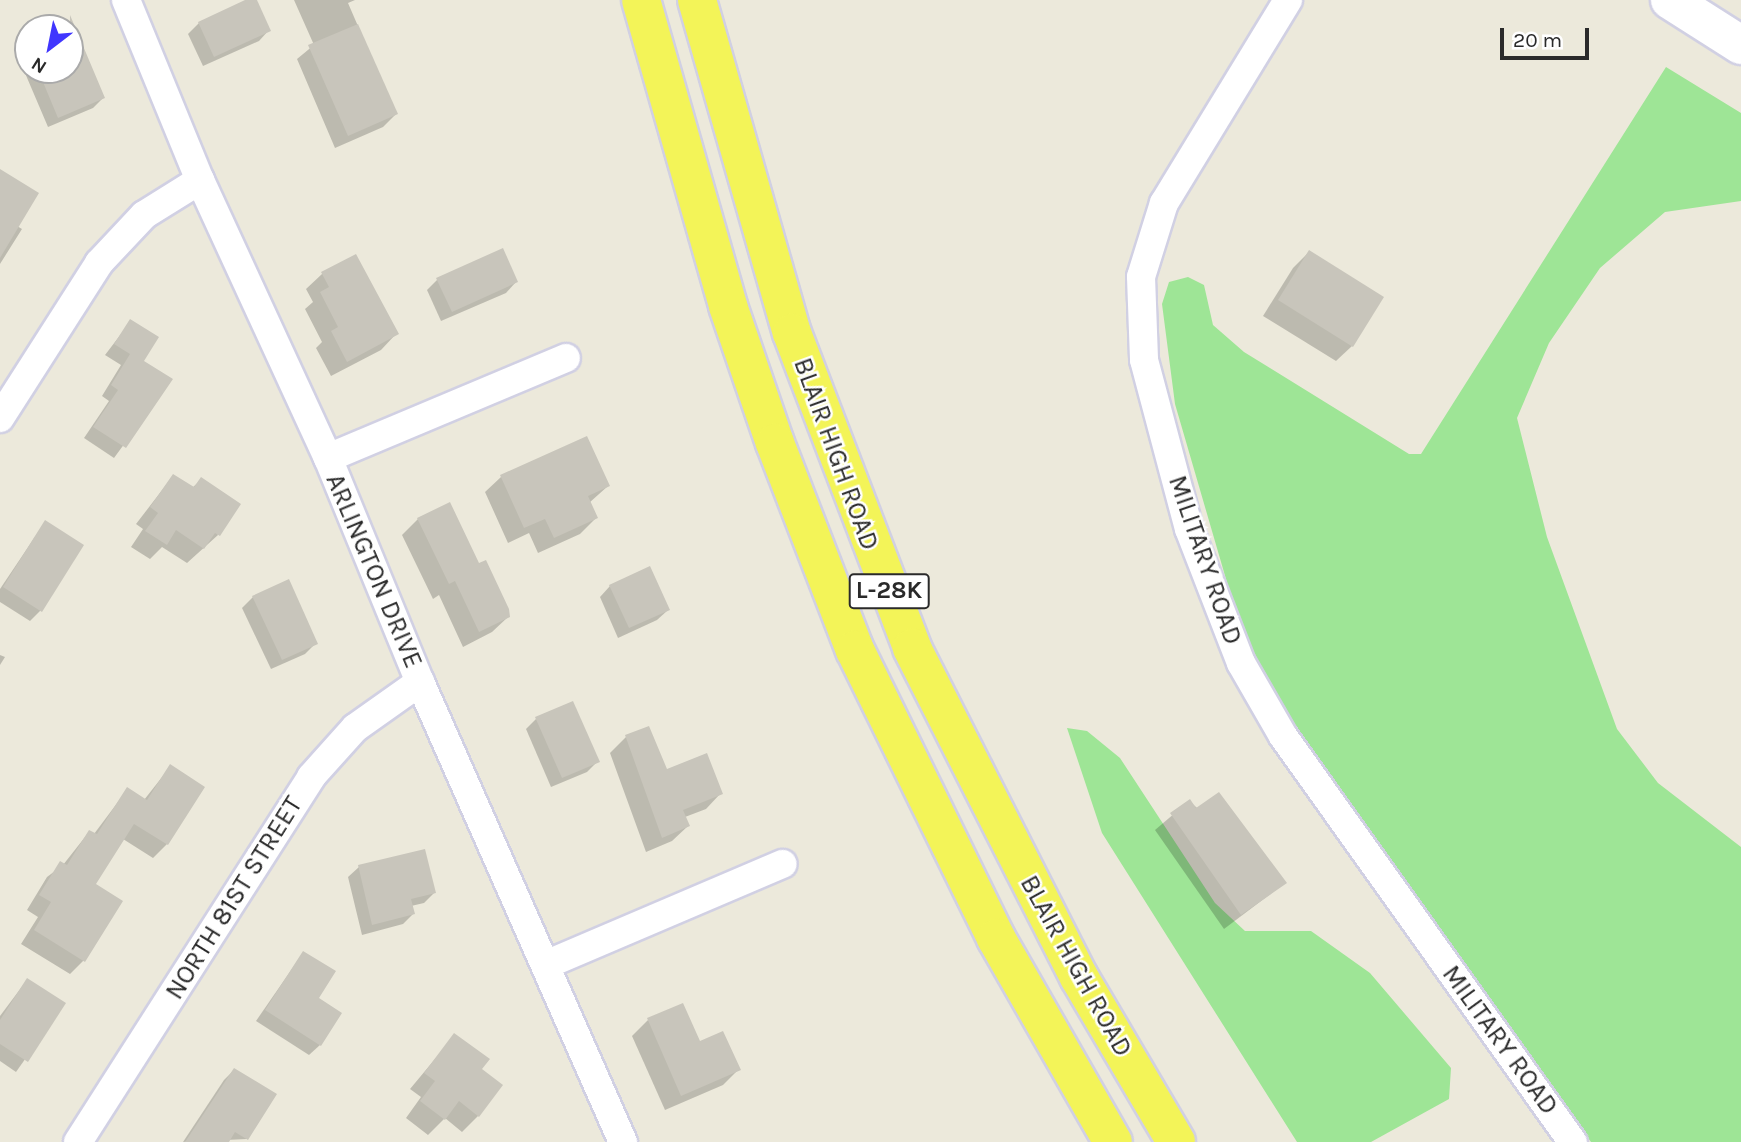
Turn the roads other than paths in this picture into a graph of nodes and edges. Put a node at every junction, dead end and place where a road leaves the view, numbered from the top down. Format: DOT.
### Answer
graph roads {
  1 [pos="126,0"];
  2 [pos="640,0"];
  3 [pos="696,0"];
  4 [pos="1288,0"];
  5 [pos="1670,0"];
  6 [pos="1741,45"];
  7 [pos="200,180"];
  8 [pos="566,358"];
  9 [pos="0,418"];
  10 [pos="328,458"];
  11 [pos="420,682"];
  12 [pos="783,864"];
  13 [pos="548,964"];
  14 [pos="78,1142"];
  15 [pos="623,1142"];
  16 [pos="1112,1142"];
  17 [pos="1176,1142"];
  18 [pos="1573,1142"];
  1 -- 7 [label="street, ARLINGTON DRIVE"];
  2 -- 16 [label="main road, BLAIR HIGH ROAD / L-28K"];
  3 -- 17 [label="main road, BLAIR HIGH ROAD / L-28K"];
  4 -- 18 [label="street, MILITARY ROAD"];
  5 -- 6 [label="main road"];
  7 -- 9 [label="street"];
  7 -- 10 [label="street, ARLINGTON DRIVE"];
  8 -- 10 [label="street"];
  10 -- 11 [label="street, ARLINGTON DRIVE"];
  11 -- 13 [label="street, ARLINGTON DRIVE"];
  11 -- 14 [label="street, NORTH 81ST STREET"];
  12 -- 13 [label="street"];
  13 -- 15 [label="street, ARLINGTON DRIVE"];
}
